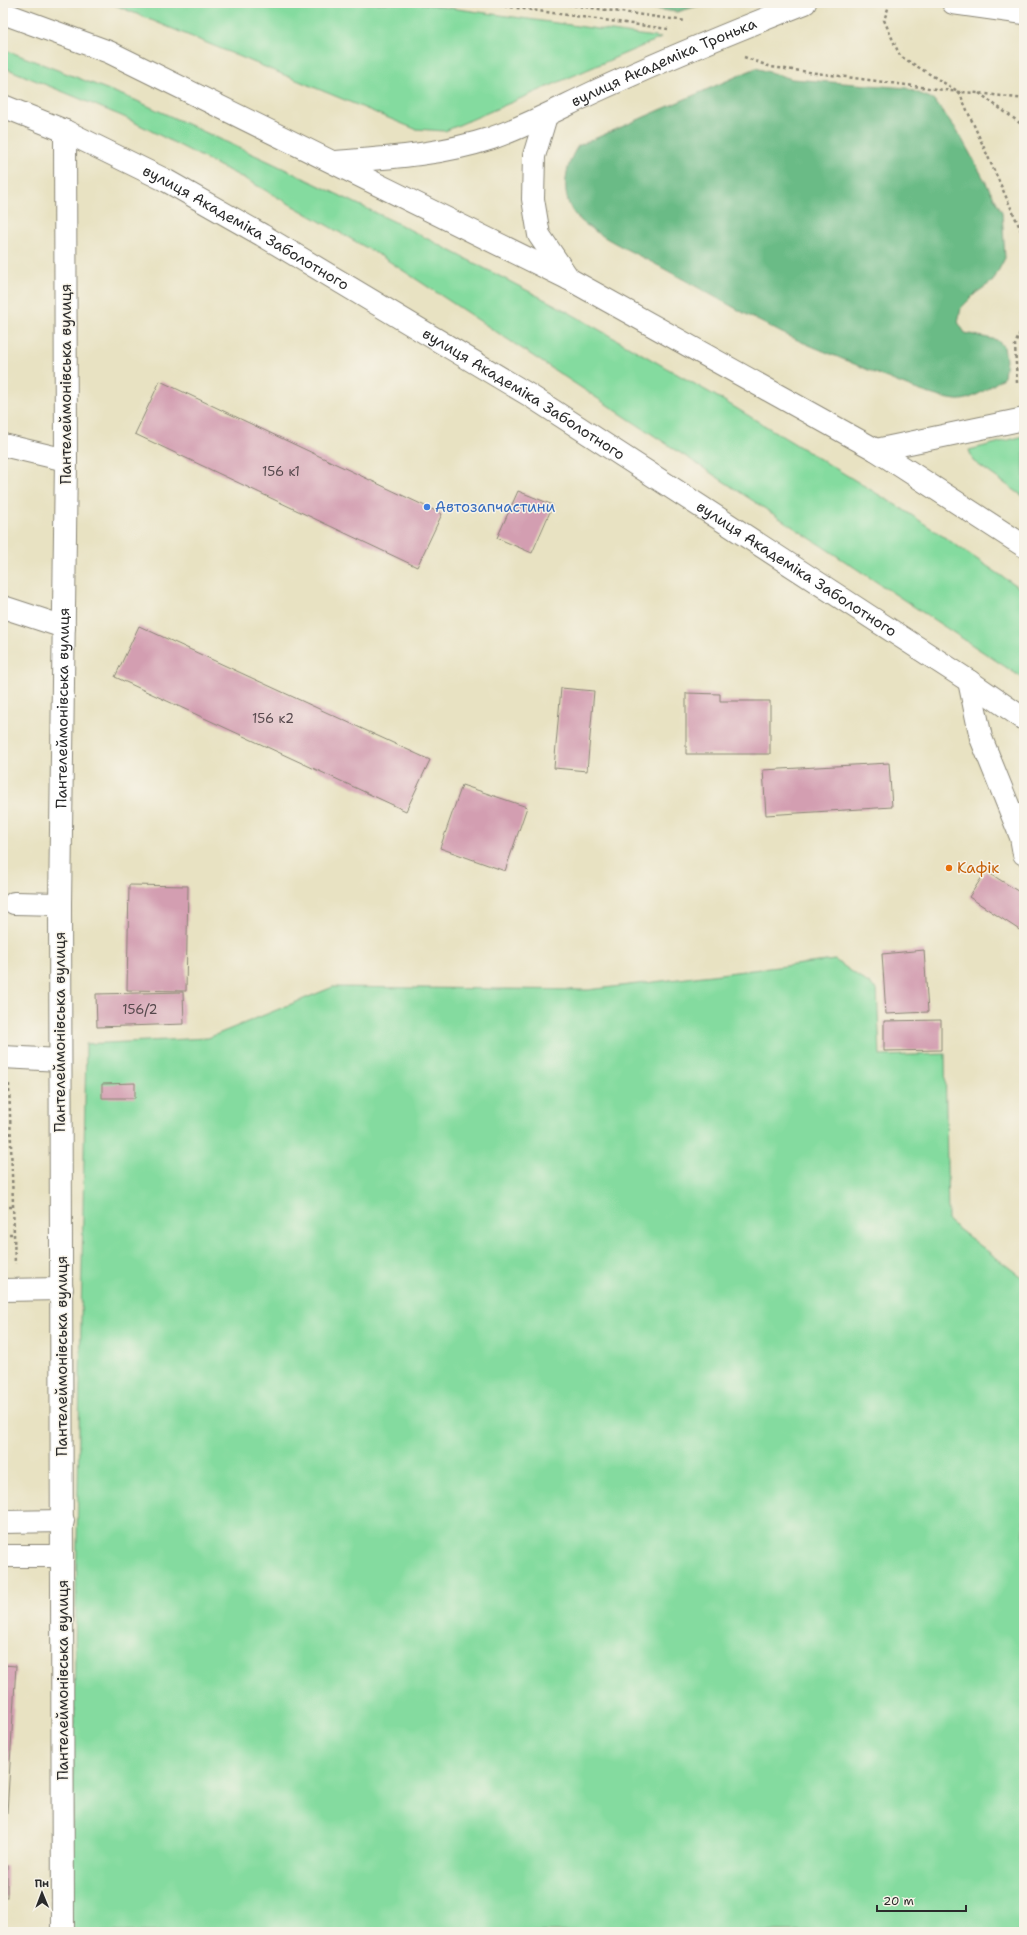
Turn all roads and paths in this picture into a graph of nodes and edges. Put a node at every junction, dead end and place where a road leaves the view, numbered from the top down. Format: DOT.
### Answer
graph roads {
  1 [pos="481,3"];
  2 [pos="556,3"];
  3 [pos="805,3"];
  4 [pos="890,3"];
  5 [pos="953,3"];
  6 [pos="3,13"];
  7 [pos="1024,13"];
  8 [pos="687,21"];
  9 [pos="705,43"];
  10 [pos="959,92"];
  11 [pos="979,92"];
  12 [pos="1024,99"];
  13 [pos="3,106"];
  14 [pos="546,116"];
  15 [pos="1024,126"];
  16 [pos="65,131"];
  17 [pos="334,162"];
  18 [pos="1024,236"];
  19 [pos="569,279"];
  20 [pos="1024,323"];
  21 [pos="1017,383"];
  22 [pos="1024,419"];
  23 [pos="3,445"];
  24 [pos="876,450"];
  25 [pos="66,460"];
  26 [pos="1024,546"];
  27 [pos="3,607"];
  28 [pos="64,627"];
  29 [pos="969,681"];
  30 [pos="1024,719"];
  31 [pos="1024,854"];
  32 [pos="14,903"];
  33 [pos="60,904"];
  34 [pos="3,1057"];
  35 [pos="60,1060"];
  36 [pos="9,1081"];
  37 [pos="3,1207"];
  38 [pos="13,1207"];
  39 [pos="3,1234"];
  40 [pos="14,1234"];
  41 [pos="15,1267"];
  42 [pos="62,1289"];
  43 [pos="3,1290"];
  44 [pos="63,1521"];
  45 [pos="3,1522"];
  46 [pos="3,1556"];
  47 [pos="62,1556"];
  48 [pos="63,1932"];
  1 -- 9 [label="path"];
  2 -- 8 [label="path"];
  3 -- 9 [label="main road, вулиця Академіка Тронька"];
  4 -- 10 [label="path"];
  5 -- 7 [label="main road"];
  6 -- 17 [label="main road"];
  9 -- 10 [label="path"];
  9 -- 14 [label="main road, вулиця Академіка Тронька"];
  10 -- 11 [label="path"];
  10 -- 18 [label="path"];
  11 -- 12 [label="path"];
  11 -- 15 [label="path"];
  13 -- 16 [label="main road, вулиця Академіка Заболотного"];
  14 -- 17 [label="main road, вулиця Академіка Тронька"];
  14 -- 19 [label="main road"];
  16 -- 25 [label="main road, Пантелеймонівська вулиця"];
  16 -- 29 [label="main road, вулиця Академіка Заболотного"];
  17 -- 19 [label="main road"];
  19 -- 24 [label="main road"];
  20 -- 21 [label="path"];
  22 -- 24 [label="main road"];
  23 -- 25 [label="main road"];
  24 -- 26 [label="main road"];
  25 -- 28 [label="main road, Пантелеймонівська вулиця"];
  27 -- 28 [label="main road"];
  28 -- 33 [label="main road, Пантелеймонівська вулиця"];
  29 -- 30 [label="main road, вулиця Академіка Заболотного"];
  29 -- 31 [label="main road"];
  32 -- 33 [label="main road"];
  33 -- 35 [label="main road, Пантелеймонівська вулиця"];
  34 -- 35 [label="main road"];
  35 -- 42 [label="main road, Пантелеймонівська вулиця"];
  36 -- 38 [label="path"];
  37 -- 38 [label="path"];
  38 -- 40 [label="path"];
  39 -- 40 [label="path"];
  40 -- 41 [label="path"];
  42 -- 43 [label="main road"];
  42 -- 44 [label="main road, Пантелеймонівська вулиця"];
  44 -- 45 [label="main road"];
  44 -- 47 [label="main road, Пантелеймонівська вулиця"];
  46 -- 47 [label="main road"];
  47 -- 48 [label="main road, Пантелеймонівська вулиця"];
}
